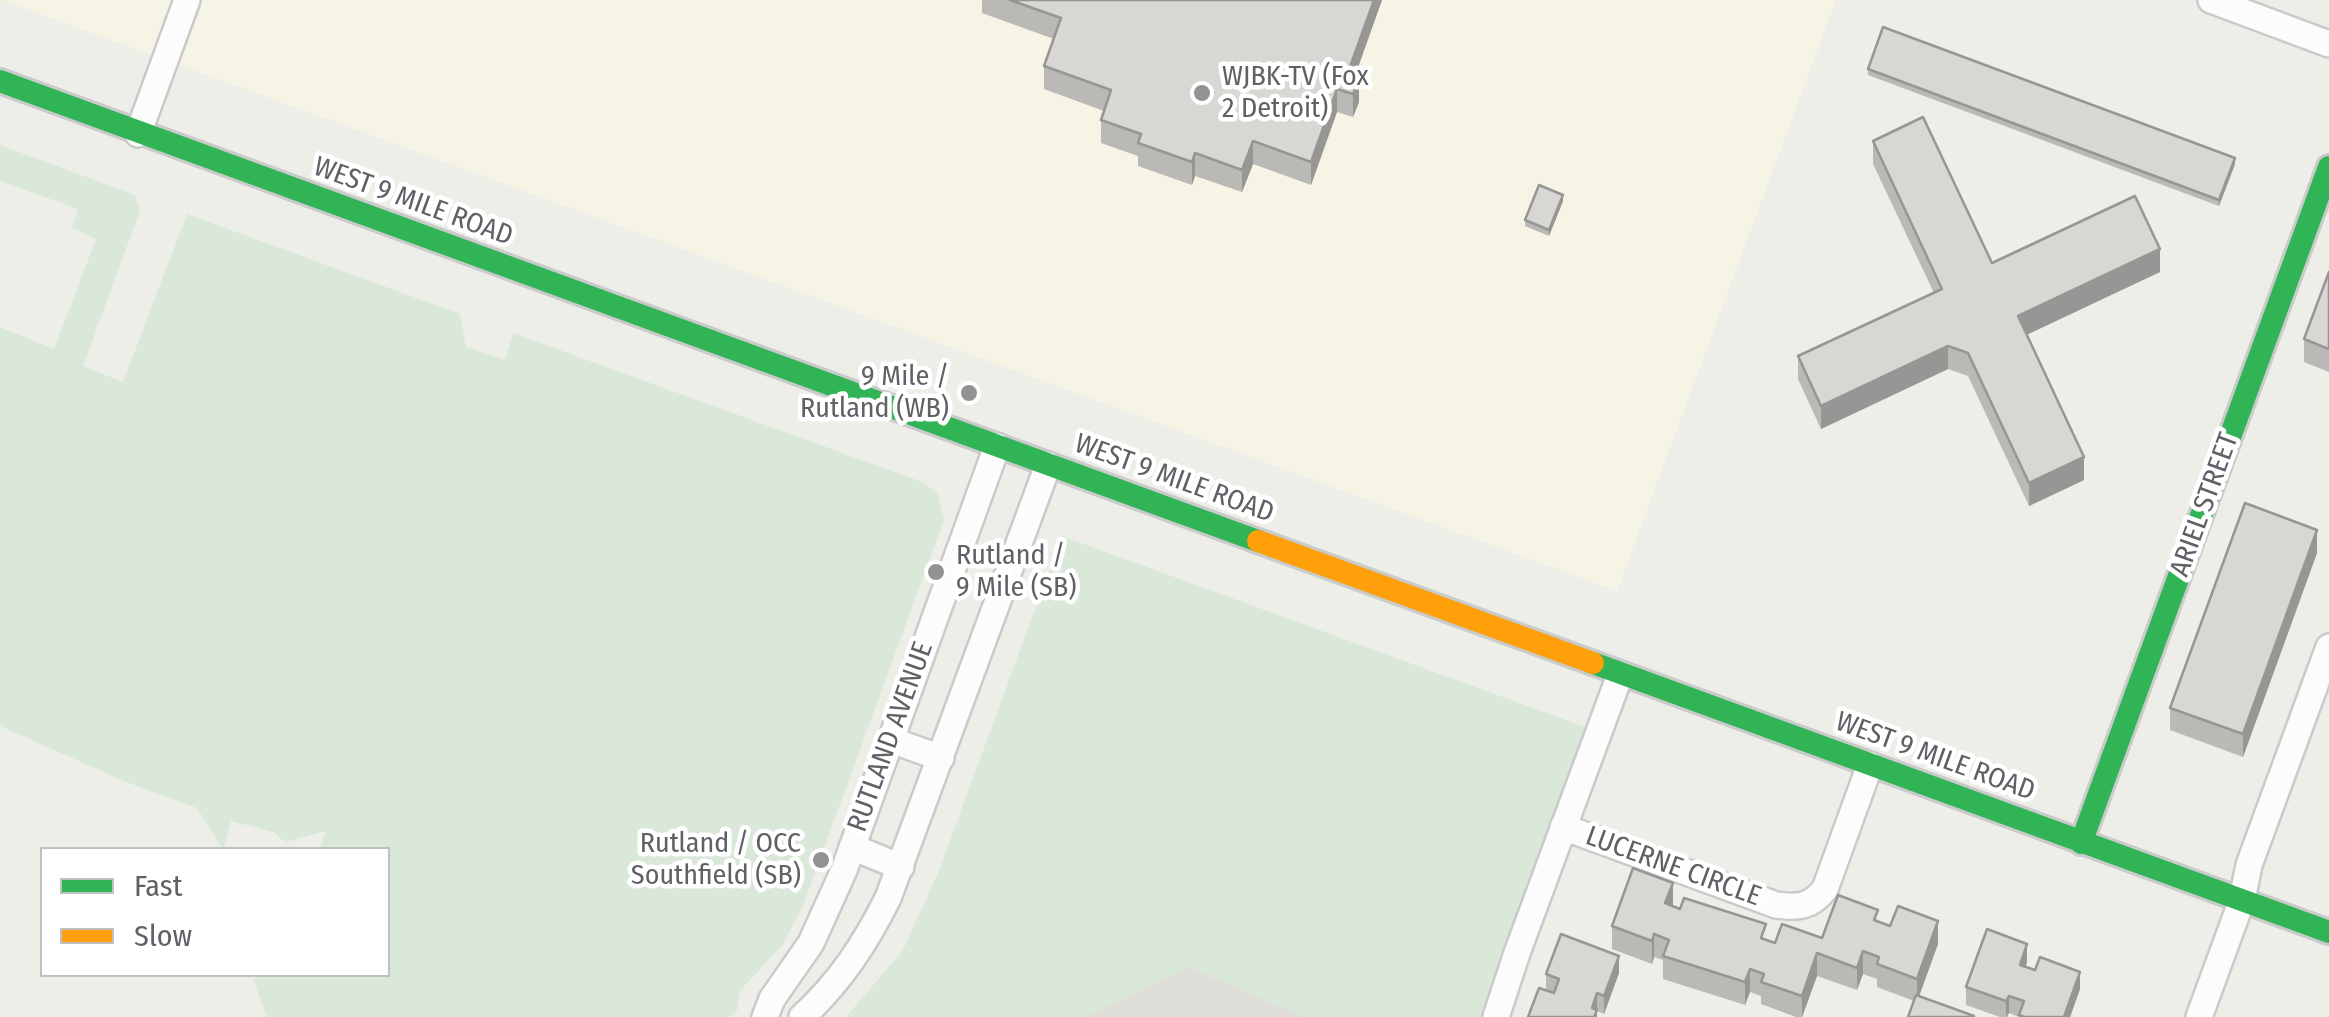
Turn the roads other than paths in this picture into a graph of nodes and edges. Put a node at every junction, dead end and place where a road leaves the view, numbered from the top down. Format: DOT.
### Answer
graph roads {
  1 [pos="186,0"];
  2 [pos="2211,0"];
  3 [pos="2329,44"];
  4 [pos="0,81"];
  5 [pos="138,134"];
  6 [pos="2329,167"];
  7 [pos="997,446"];
  8 [pos="1048,465"];
  9 [pos="2329,647"];
  10 [pos="1620,675"];
  11 [pos="891,740"];
  12 [pos="940,758"];
  13 [pos="1870,765"];
  14 [pos="1563,827"];
  15 [pos="2082,843"];
  16 [pos="852,847"];
  17 [pos="901,867"];
  18 [pos="2242,900"];
  19 [pos="2329,932"];
  20 [pos="765,1017"];
  21 [pos="802,1017"];
  22 [pos="1496,1017"];
  23 [pos="2200,1017"];
  1 -- 5 [label="street"];
  2 -- 3 [label="street"];
  4 -- 5 [label="main road, WEST 9 MILE ROAD"];
  5 -- 7 [label="main road, WEST 9 MILE ROAD"];
  6 -- 15 [label="main road, ARIEL STREET"];
  7 -- 8 [label="main road, WEST 9 MILE ROAD"];
  7 -- 11 [label="street, RUTLAND AVENUE"];
  8 -- 10 [label="main road, WEST 9 MILE ROAD"];
  8 -- 12 [label="street, RUTLAND AVENUE"];
  9 -- 18 [label="street"];
  10 -- 13 [label="main road, WEST 9 MILE ROAD"];
  10 -- 14 [label="street"];
  11 -- 12 [label="street"];
  11 -- 16 [label="street, RUTLAND AVENUE"];
  12 -- 17 [label="street, RUTLAND AVENUE"];
  13 -- 14 [label="street, LUCERNE CIRCLE"];
  13 -- 15 [label="main road, WEST 9 MILE ROAD"];
  14 -- 22 [label="street"];
  15 -- 18 [label="main road, WEST 9 MILE ROAD"];
  16 -- 17 [label="street"];
  16 -- 20 [label="street, RUTLAND AVENUE"];
  17 -- 21 [label="street, RUTLAND AVENUE"];
  18 -- 19 [label="main road, WEST 9 MILE ROAD"];
  18 -- 23 [label="street"];
}
